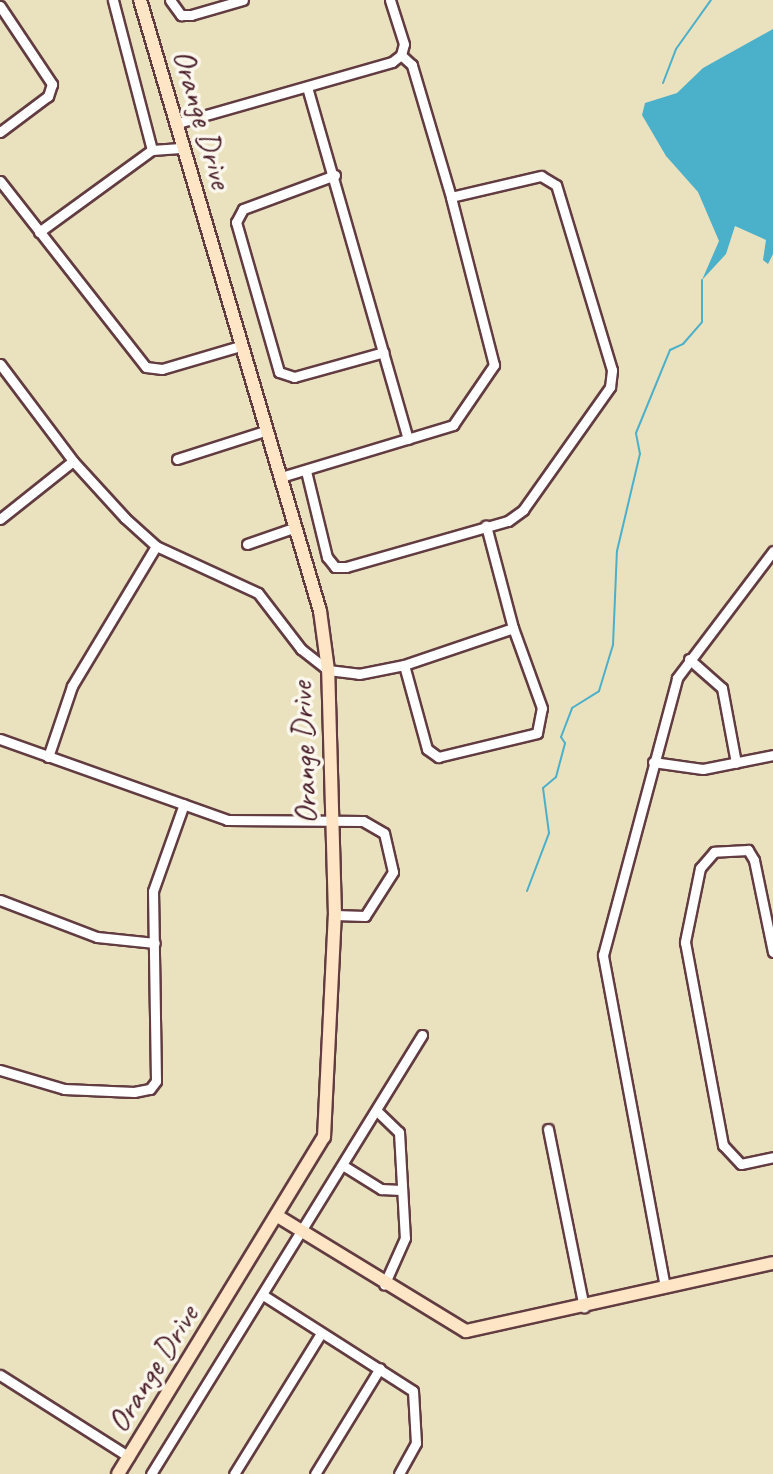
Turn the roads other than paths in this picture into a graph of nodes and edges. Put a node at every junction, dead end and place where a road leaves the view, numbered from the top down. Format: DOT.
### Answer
graph roads {
  1 [pos="113,0"];
  2 [pos="140,0"];
  3 [pos="170,0"];
  4 [pos="243,0"];
  5 [pos="390,0"];
  6 [pos="0,6"];
  7 [pos="401,55"];
  8 [pos="307,87"];
  9 [pos="178,123"];
  10 [pos="0,132"];
  11 [pos="184,148"];
  12 [pos="152,150"];
  13 [pos="335,175"];
  14 [pos="0,181"];
  15 [pos="451,197"];
  16 [pos="39,232"];
  17 [pos="240,346"];
  18 [pos="384,352"];
  19 [pos="0,364"];
  20 [pos="265,431"];
  21 [pos="408,439"];
  22 [pos="177,459"];
  23 [pos="73,461"];
  24 [pos="306,471"];
  25 [pos="281,477"];
  26 [pos="0,519"];
  27 [pos="486,526"];
  28 [pos="296,527"];
  29 [pos="247,544"];
  30 [pos="156,546"];
  31 [pos="773,551"];
  32 [pos="513,628"];
  33 [pos="689,659"];
  34 [pos="404,665"];
  35 [pos="328,670"];
  36 [pos="0,739"];
  37 [pos="773,755"];
  38 [pos="48,757"];
  39 [pos="653,762"];
  40 [pos="736,763"];
  41 [pos="184,804"];
  42 [pos="331,821"];
  43 [pos="0,900"];
  44 [pos="335,915"];
  45 [pos="155,943"];
  46 [pos="773,952"];
  47 [pos="422,1035"];
  48 [pos="0,1070"];
  49 [pos="378,1112"];
  50 [pos="548,1129"];
  51 [pos="773,1157"];
  52 [pos="344,1166"];
  53 [pos="401,1190"];
  54 [pos="279,1217"];
  55 [pos="302,1231"];
  56 [pos="773,1263"];
  57 [pos="384,1285"];
  58 [pos="665,1287"];
  59 [pos="263,1295"];
  60 [pos="584,1307"];
  61 [pos="321,1333"];
  62 [pos="380,1368"];
  63 [pos="0,1375"];
  64 [pos="129,1457"];
  65 [pos="118,1474"];
  66 [pos="151,1474"];
  67 [pos="234,1474"];
  68 [pos="315,1474"];
  69 [pos="399,1474"];
  1 -- 12 [label="street"];
  2 -- 9 [label="street, Orange Drive"];
  3 -- 4 [label="street"];
  5 -- 7 [label="street"];
  6 -- 10 [label="street"];
  7 -- 8 [label="street"];
  7 -- 15 [label="street"];
  8 -- 9 [label="street"];
  8 -- 13 [label="street"];
  9 -- 11 [label="street, Orange Drive"];
  11 -- 12 [label="street"];
  11 -- 17 [label="street, Orange Drive"];
  12 -- 16 [label="street"];
  13 -- 18 [label="street"];
  13 -- 18 [label="street"];
  14 -- 16 [label="street"];
  15 -- 21 [label="street"];
  15 -- 27 [label="street"];
  16 -- 17 [label="street"];
  17 -- 20 [label="street, Orange Drive"];
  18 -- 21 [label="street"];
  19 -- 23 [label="street"];
  20 -- 22 [label="street"];
  20 -- 25 [label="street, Orange Drive"];
  21 -- 24 [label="street"];
  23 -- 26 [label="street"];
  23 -- 30 [label="street"];
  24 -- 25 [label="street"];
  24 -- 27 [label="street"];
  25 -- 28 [label="street, Orange Drive"];
  27 -- 32 [label="street"];
  28 -- 29 [label="street"];
  28 -- 35 [label="street, Orange Drive"];
  30 -- 35 [label="street"];
  30 -- 38 [label="street"];
  31 -- 33 [label="street"];
  32 -- 34 [label="street"];
  32 -- 34 [label="street"];
  33 -- 39 [label="street"];
  33 -- 40 [label="street"];
  34 -- 35 [label="street"];
  35 -- 42 [label="street, Orange Drive"];
  36 -- 38 [label="street"];
  37 -- 40 [label="street"];
  38 -- 41 [label="street"];
  39 -- 40 [label="street"];
  39 -- 58 [label="street"];
  41 -- 42 [label="street"];
  41 -- 45 [label="street"];
  42 -- 44 [label="street, Orange Drive"];
  42 -- 44 [label="street"];
  43 -- 45 [label="street"];
  44 -- 54 [label="street, Orange Drive"];
  45 -- 48 [label="street"];
  46 -- 51 [label="street"];
  47 -- 49 [label="street"];
  49 -- 52 [label="street"];
  49 -- 53 [label="street"];
  50 -- 60 [label="street"];
  52 -- 53 [label="street"];
  52 -- 55 [label="street"];
  53 -- 57 [label="street"];
  54 -- 55 [label="street"];
  54 -- 64 [label="street, Orange Drive"];
  55 -- 57 [label="street"];
  55 -- 59 [label="street"];
  56 -- 58 [label="street"];
  57 -- 60 [label="street"];
  58 -- 60 [label="street"];
  59 -- 61 [label="street"];
  59 -- 66 [label="street"];
  61 -- 62 [label="street"];
  61 -- 67 [label="street"];
  62 -- 68 [label="street"];
  62 -- 69 [label="street"];
  63 -- 64 [label="street"];
  64 -- 65 [label="street, Orange Drive"];
}
